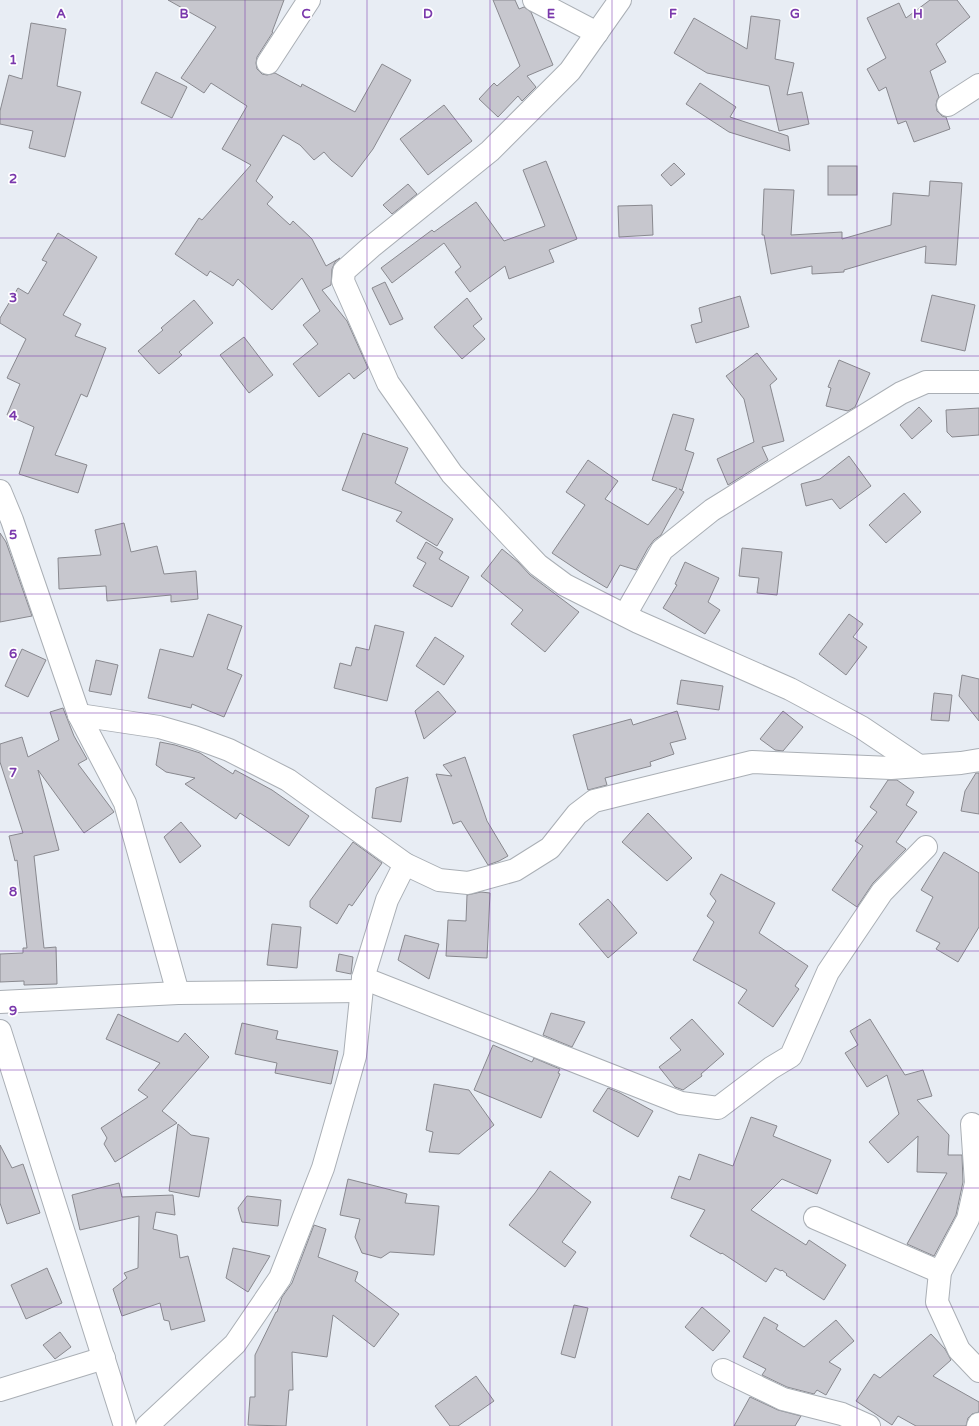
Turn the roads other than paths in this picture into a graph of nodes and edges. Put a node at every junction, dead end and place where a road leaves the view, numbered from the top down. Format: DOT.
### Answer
graph roads {
  1 [pos="309,0"];
  2 [pos="534,0"];
  3 [pos="620,0"];
  4 [pos="597,33"];
  5 [pos="268,63"];
  6 [pos="979,85"];
  7 [pos="948,105"];
  8 [pos="979,382"];
  9 [pos="0,491"];
  10 [pos="625,615"];
  11 [pos="79,715"];
  12 [pos="979,760"];
  13 [pos="919,766"];
  14 [pos="926,847"];
  15 [pos="405,864"];
  16 [pos="362,984"];
  17 [pos="178,993"];
  18 [pos="0,1002"];
  19 [pos="0,1031"];
  20 [pos="972,1124"];
  21 [pos="815,1218"];
  22 [pos="940,1272"];
  23 [pos="104,1358"];
  24 [pos="723,1370"];
  25 [pos="979,1371"];
  26 [pos="0,1390"];
  27 [pos="125,1426"];
  28 [pos="147,1426"];
  29 [pos="869,1426"];
  1 -- 5 [label="street"];
  2 -- 4 [label="street"];
  3 -- 4 [label="street"];
  4 -- 10 [label="street"];
  6 -- 7 [label="street"];
  8 -- 10 [label="street"];
  9 -- 11 [label="street"];
  10 -- 13 [label="street"];
  11 -- 15 [label="street"];
  11 -- 17 [label="street"];
  12 -- 13 [label="street"];
  13 -- 15 [label="street"];
  14 -- 16 [label="street"];
  15 -- 16 [label="street"];
  16 -- 17 [label="street"];
  16 -- 28 [label="street"];
  17 -- 18 [label="street"];
  19 -- 23 [label="street"];
  20 -- 22 [label="street"];
  21 -- 22 [label="street"];
  22 -- 25 [label="street"];
  23 -- 26 [label="street"];
  23 -- 27 [label="street"];
  24 -- 29 [label="street"];
}
